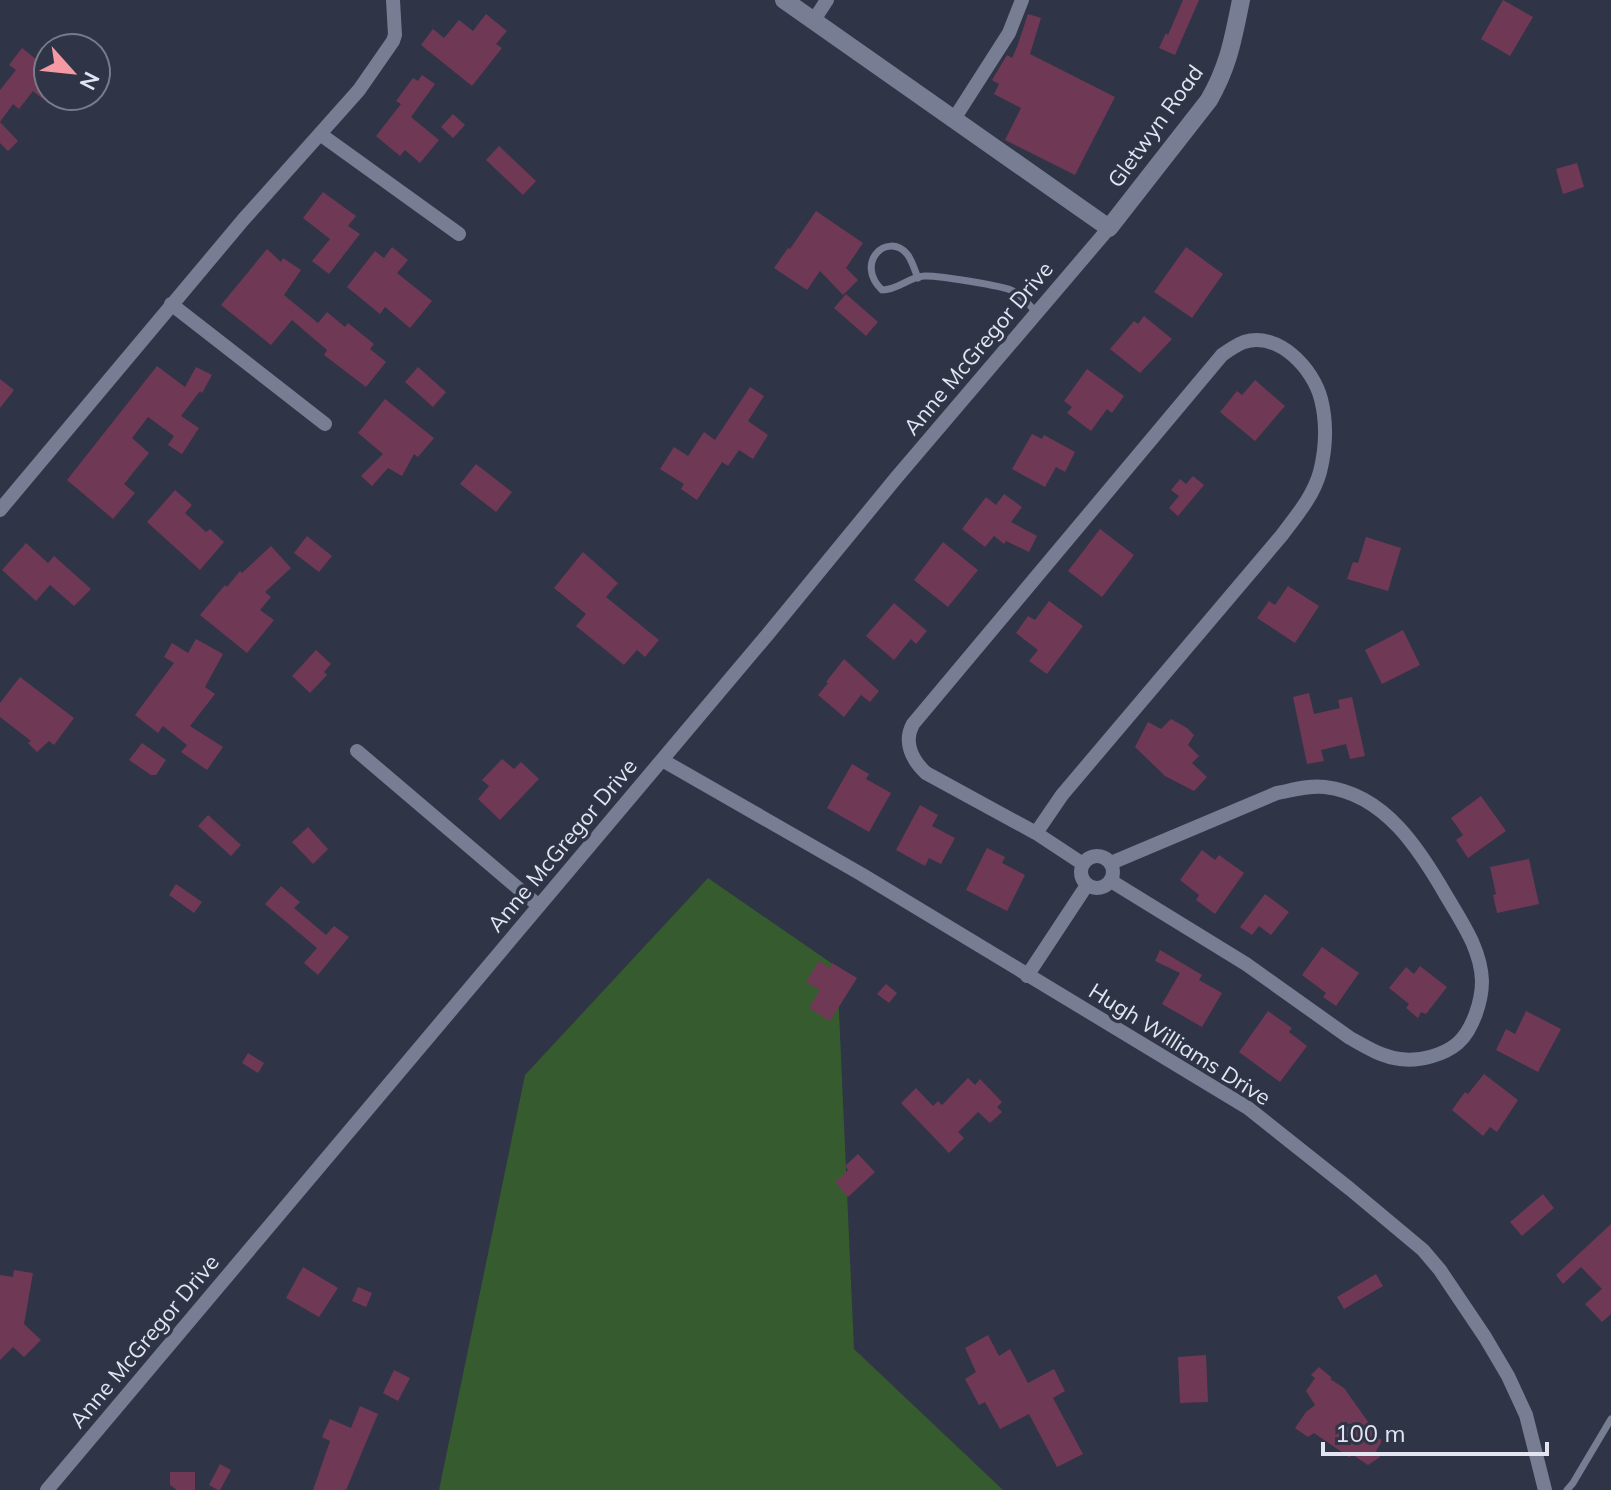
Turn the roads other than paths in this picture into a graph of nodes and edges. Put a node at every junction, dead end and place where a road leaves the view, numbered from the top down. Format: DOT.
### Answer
graph roads {
  1 [pos="393,0"];
  2 [pos="784,0"];
  3 [pos="827,0"];
  4 [pos="1022,0"];
  5 [pos="1241,0"];
  6 [pos="814,20"];
  7 [pos="954,119"];
  8 [pos="320,134"];
  9 [pos="1109,228"];
  10 [pos="459,234"];
  11 [pos="918,278"];
  12 [pos="171,304"];
  13 [pos="1036,313"];
  14 [pos="325,424"];
  15 [pos="0,510"];
  16 [pos="357,751"];
  17 [pos="662,760"];
  18 [pos="1036,833"];
  19 [pos="1111,863"];
  20 [pos="1083,864"];
  21 [pos="1111,881"];
  22 [pos="1087,885"];
  23 [pos="539,906"];
  24 [pos="1027,976"];
  25 [pos="1611,1419"];
  26 [pos="47,1490"];
  27 [pos="1545,1490"];
  28 [pos="1567,1490"];
  1 -- 8 [label="street"];
  2 -- 6 [label="street"];
  3 -- 6 [label="street"];
  4 -- 7 [label="street"];
  5 -- 9 [label="street, Gletwyn Road"];
  6 -- 7 [label="street"];
  7 -- 9 [label="street"];
  8 -- 10 [label="street"];
  8 -- 12 [label="street"];
  9 -- 13 [label="street, Anne McGregor Drive"];
  11 -- 11 [label="lane"];
  11 -- 13 [label="lane"];
  12 -- 14 [label="street"];
  12 -- 15 [label="street"];
  13 -- 17 [label="street, Anne McGregor Drive"];
  16 -- 23 [label="street"];
  17 -- 23 [label="street, Anne McGregor Drive"];
  17 -- 24 [label="street, Hugh Williams Drive"];
  18 -- 18 [label="street"];
  18 -- 20 [label="street"];
  19 -- 20 [label="street"];
  19 -- 21 [label="street"];
  19 -- 21 [label="street"];
  20 -- 22 [label="street"];
  21 -- 22 [label="street"];
  22 -- 24 [label="street"];
  23 -- 26 [label="street, Anne McGregor Drive"];
  24 -- 27 [label="street, Hugh Williams Drive"];
  25 -- 28 [label="lane"];
}
